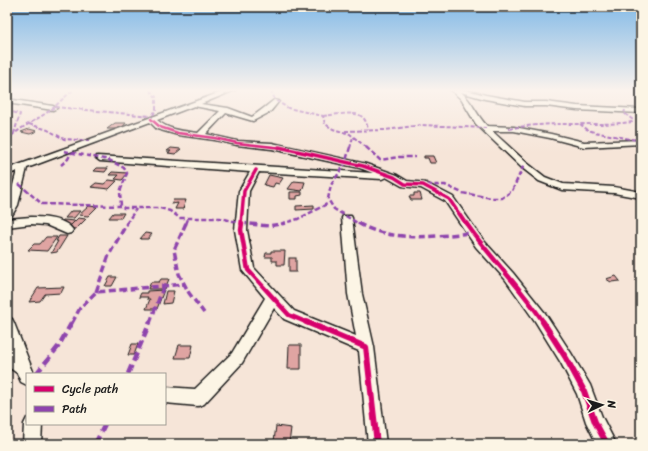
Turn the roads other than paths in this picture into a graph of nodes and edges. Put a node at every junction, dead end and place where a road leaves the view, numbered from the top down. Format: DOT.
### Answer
graph roads {
  1 [pos="173,111"];
  2 [pos="224,111"];
  3 [pos="228,111"];
  4 [pos="265,111"];
  5 [pos="472,111"];
  6 [pos="151,119"];
  7 [pos="486,128"];
  8 [pos="200,136"];
  9 [pos="641,142"];
  10 [pos="100,158"];
  11 [pos="23,166"];
  12 [pos="256,170"];
  13 [pos="7,172"];
  14 [pos="394,177"];
  15 [pos="641,195"];
  16 [pos="7,214"];
  17 [pos="348,218"];
  18 [pos="7,222"];
  19 [pos="67,230"];
  20 [pos="273,297"];
  21 [pos="7,323"];
  22 [pos="366,347"];
  23 [pos="7,357"];
  24 [pos="26,374"];
  25 [pos="166,395"];
  26 [pos="33,425"];
  27 [pos="32,444"];
  28 [pos="377,444"];
  29 [pos="608,444"];
  1 -- 6 [label="street"];
  2 -- 8 [label="street"];
  3 -- 4 [label="street"];
  5 -- 7 [label="street"];
  6 -- 8 [label="street"];
  6 -- 11 [label="street"];
  7 -- 9 [label="street"];
  7 -- 15 [label="street"];
  8 -- 14 [label="street"];
  10 -- 12 [label="street"];
  11 -- 13 [label="street"];
  11 -- 16 [label="street"];
  12 -- 14 [label="street"];
  12 -- 20 [label="street"];
  14 -- 29 [label="street"];
  17 -- 22 [label="street"];
  18 -- 19 [label="street"];
  20 -- 22 [label="street"];
  20 -- 25 [label="street"];
  21 -- 24 [label="street"];
  22 -- 28 [label="street"];
  23 -- 24 [label="street"];
  26 -- 27 [label="street"];
}
